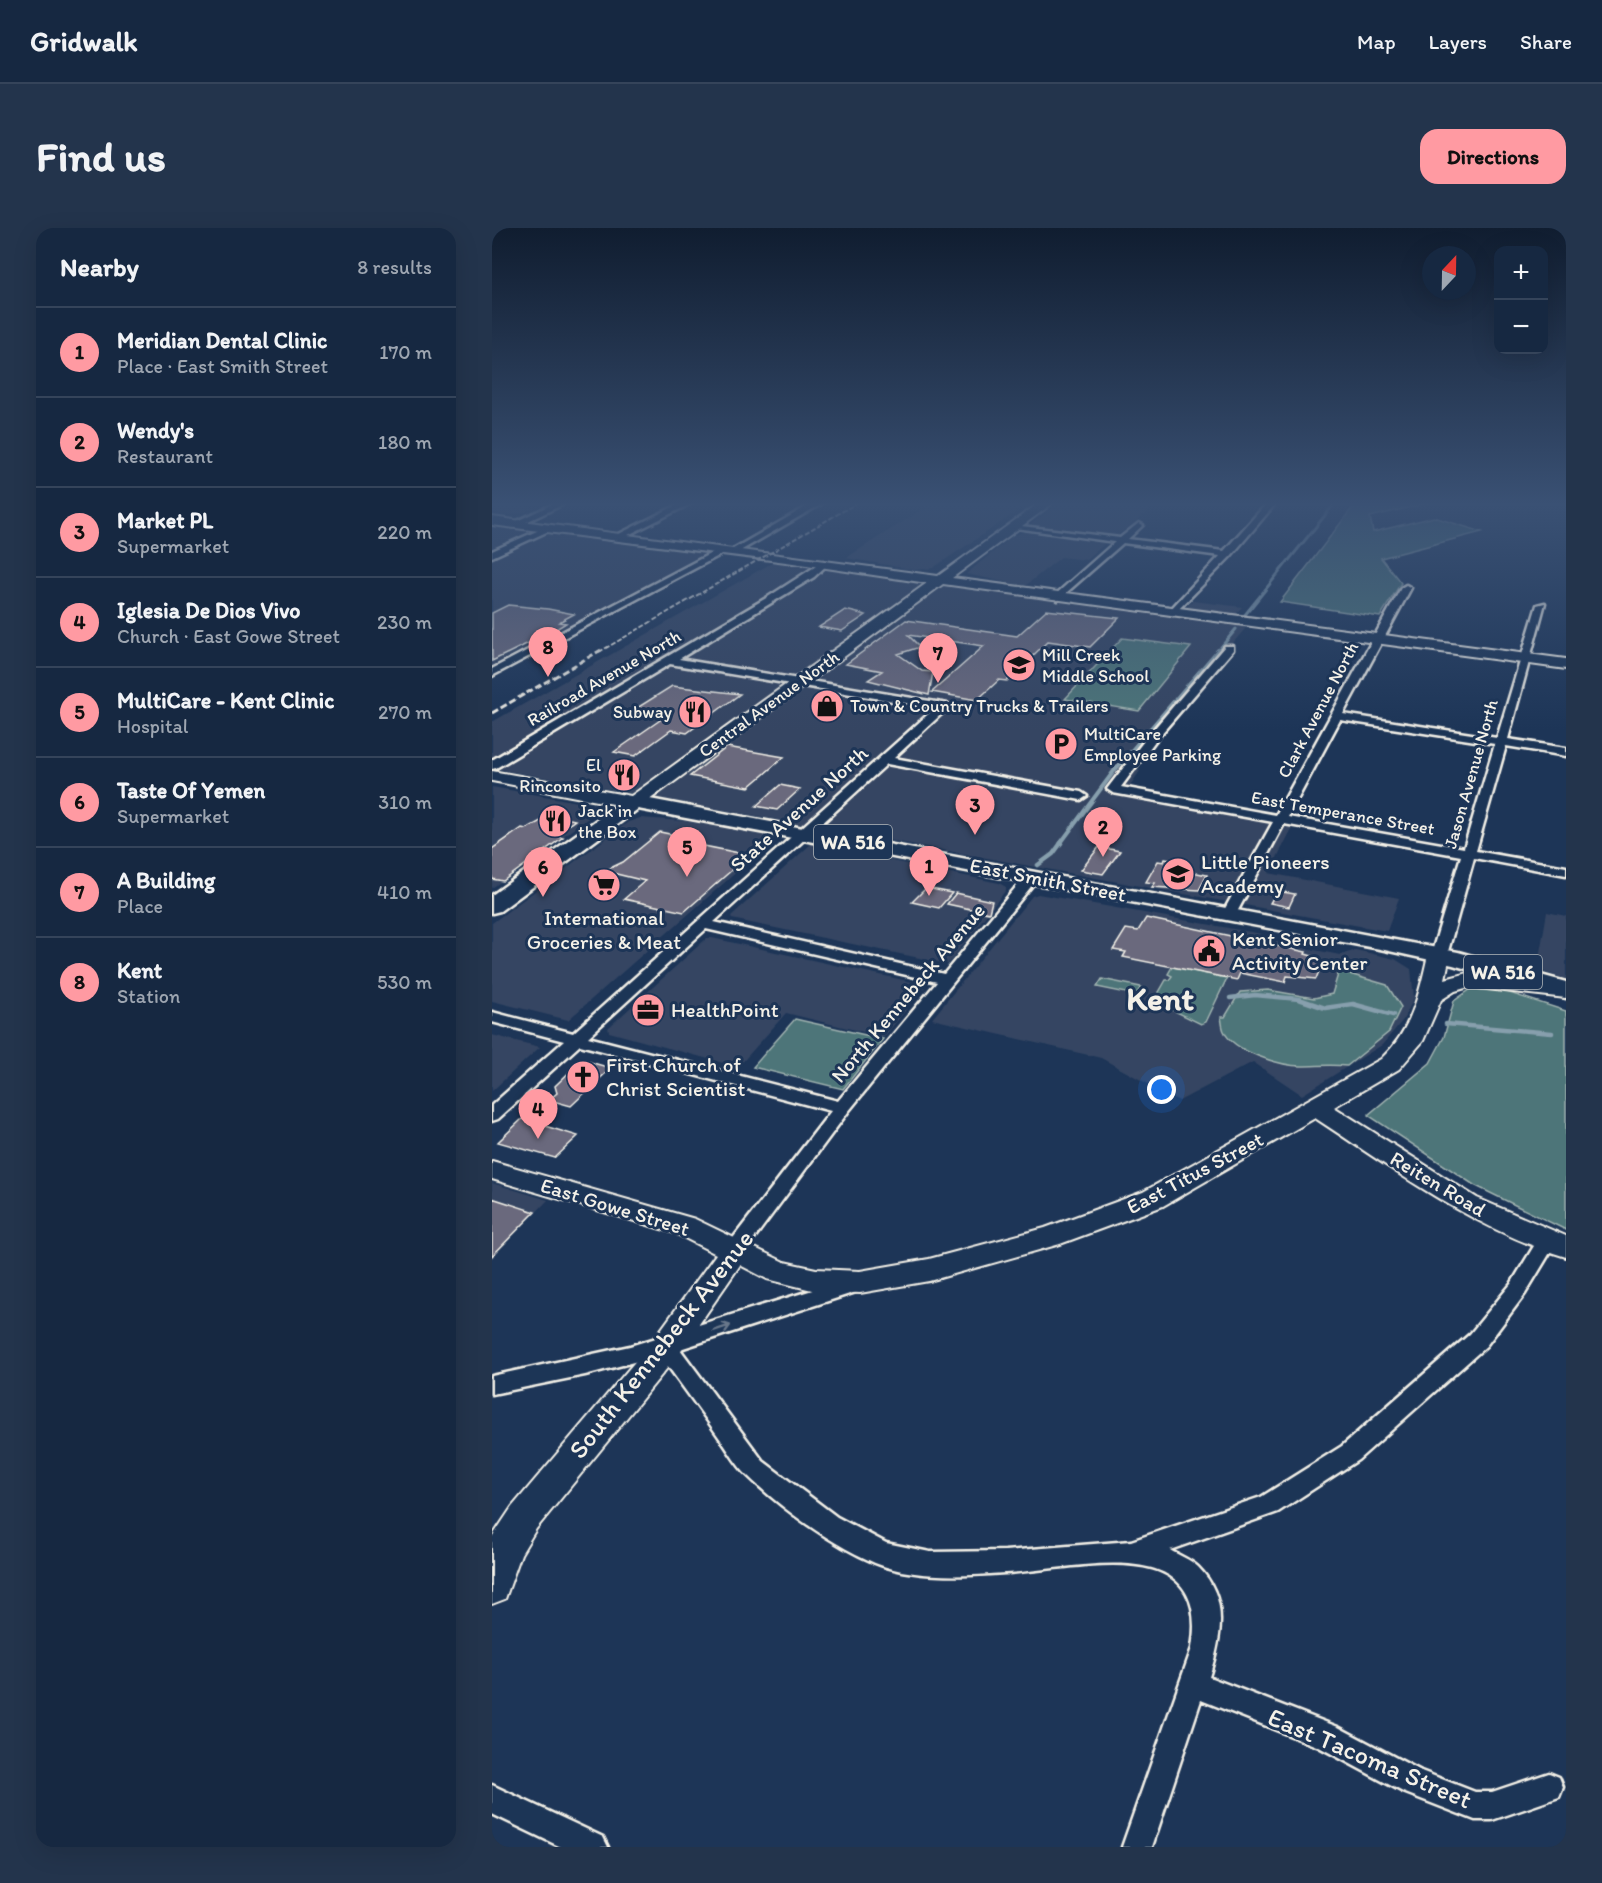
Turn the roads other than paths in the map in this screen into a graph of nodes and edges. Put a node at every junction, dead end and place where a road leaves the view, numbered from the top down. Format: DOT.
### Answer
graph roads {
  1 [pos="669,579"];
  2 [pos="805,579"];
  3 [pos="908,579"];
  4 [pos="932,579"];
  5 [pos="1079,579"];
  6 [pos="1205,579"];
  7 [pos="940,580"];
  8 [pos="1406,588"];
  9 [pos="1058,597"];
  10 [pos="1542,605"];
  11 [pos="1173,612"];
  12 [pos="1376,640"];
  13 [pos="1229,648"];
  14 [pos="1524,658"];
  15 [pos="666,660"];
  16 [pos="1566,664"];
  17 [pos="492,673"];
  18 [pos="801,682"];
  19 [pos="1336,716"];
  20 [pos="1501,742"];
  21 [pos="1566,752"];
  22 [pos="885,760"];
  23 [pos="492,765"];
  24 [pos="492,776"];
  25 [pos="1081,796"];
  26 [pos="634,802"];
  27 [pos="1279,820"];
  28 [pos="805,832"];
  29 [pos="1467,854"];
  30 [pos="1566,872"];
  31 [pos="1031,878"];
  32 [pos="492,906"];
  33 [pos="1229,914"];
  34 [pos="704,924"];
  35 [pos="1439,955"];
  36 [pos="949,980"];
  37 [pos="1566,991"];
  38 [pos="1430,997"];
  39 [pos="492,1017"];
  40 [pos="575,1039"];
  41 [pos="1317,1107"];
  42 [pos="842,1108"];
  43 [pos="492,1115"];
  44 [pos="492,1170"];
  45 [pos="1557,1244"];
  46 [pos="734,1251"];
  47 [pos="867,1281"];
  48 [pos="666,1347"];
  49 [pos="492,1385"];
  50 [pos="1134,1551"];
  51 [pos="492,1587"];
  52 [pos="1192,1683"];
  53 [pos="1549,1787"];
  54 [pos="492,1799"];
  55 [pos="593,1847"];
  56 [pos="1137,1847"];
  1 -- 17 [label="street"];
  2 -- 15 [label="street, Railroad Avenue North"];
  3 -- 7 [label="main road"];
  4 -- 7 [label="main road"];
  5 -- 9 [label="street"];
  6 -- 11 [label="street"];
  7 -- 9 [label="main road"];
  7 -- 18 [label="main road, Central Avenue North"];
  8 -- 12 [label="street, Clark Avenue North"];
  9 -- 11 [label="main road"];
  10 -- 14 [label="street, Jason Avenue North"];
  11 -- 12 [label="main road"];
  12 -- 14 [label="main road"];
  12 -- 19 [label="street, Clark Avenue North"];
  13 -- 27 [label="street, East Temperance Street"];
  14 -- 16 [label="main road"];
  14 -- 20 [label="street, Jason Avenue North"];
  15 -- 18 [label="street"];
  15 -- 23 [label="street, Railroad Avenue North"];
  18 -- 22 [label="street, State Avenue North"];
  18 -- 26 [label="main road, Central Avenue North"];
  19 -- 20 [label="street"];
  19 -- 27 [label="street, Clark Avenue North"];
  20 -- 21 [label="street"];
  20 -- 29 [label="street, Jason Avenue North"];
  22 -- 25 [label="street"];
  22 -- 28 [label="street, State Avenue North"];
  24 -- 26 [label="main road, East Smith Street"];
  26 -- 28 [label="main road, East Smith Street / WA 516"];
  26 -- 32 [label="main road, Central Avenue North"];
  27 -- 29 [label="street, East Temperance Street"];
  27 -- 33 [label="street, Clark Avenue North"];
  28 -- 31 [label="main road, East Smith Street / WA 516"];
  28 -- 34 [label="street, State Avenue North"];
  29 -- 30 [label="street, East Temperance Street"];
  29 -- 35 [label="street, Jason Avenue North"];
  31 -- 33 [label="main road, East Smith Street / WA 516"];
  31 -- 36 [label="street, North Kennebeck Avenue"];
  33 -- 35 [label="main road, East Smith Street / WA 516"];
  34 -- 36 [label="street"];
  34 -- 40 [label="street, State Avenue North"];
  35 -- 37 [label="main road, East Smith Street / WA 516"];
  35 -- 38 [label="main road, East Titus Street"];
  36 -- 42 [label="street, North Kennebeck Avenue"];
  37 -- 38 [label="main road"];
  38 -- 41 [label="main road, East Titus Street"];
  39 -- 40 [label="street"];
  40 -- 42 [label="street"];
  40 -- 43 [label="street, State Avenue North"];
  41 -- 45 [label="main road, Reiten Road"];
  41 -- 47 [label="main road, East Titus Street"];
  42 -- 46 [label="street, South Kennebeck Avenue"];
  44 -- 46 [label="main road, East Gowe Street"];
  45 -- 50 [label="street"];
  46 -- 47 [label="main road, East Titus Street"];
  46 -- 48 [label="main road, South Kennebeck Avenue"];
  48 -- 47 [label="street, East Titus Street, one-way"];
  48 -- 49 [label="street, East Titus Street"];
  48 -- 50 [label="street"];
  48 -- 51 [label="main road, South Kennebeck Avenue"];
  50 -- 52 [label="street"];
  52 -- 53 [label="street, East Tacoma Street"];
  52 -- 56 [label="street"];
  54 -- 55 [label="street"];
}
